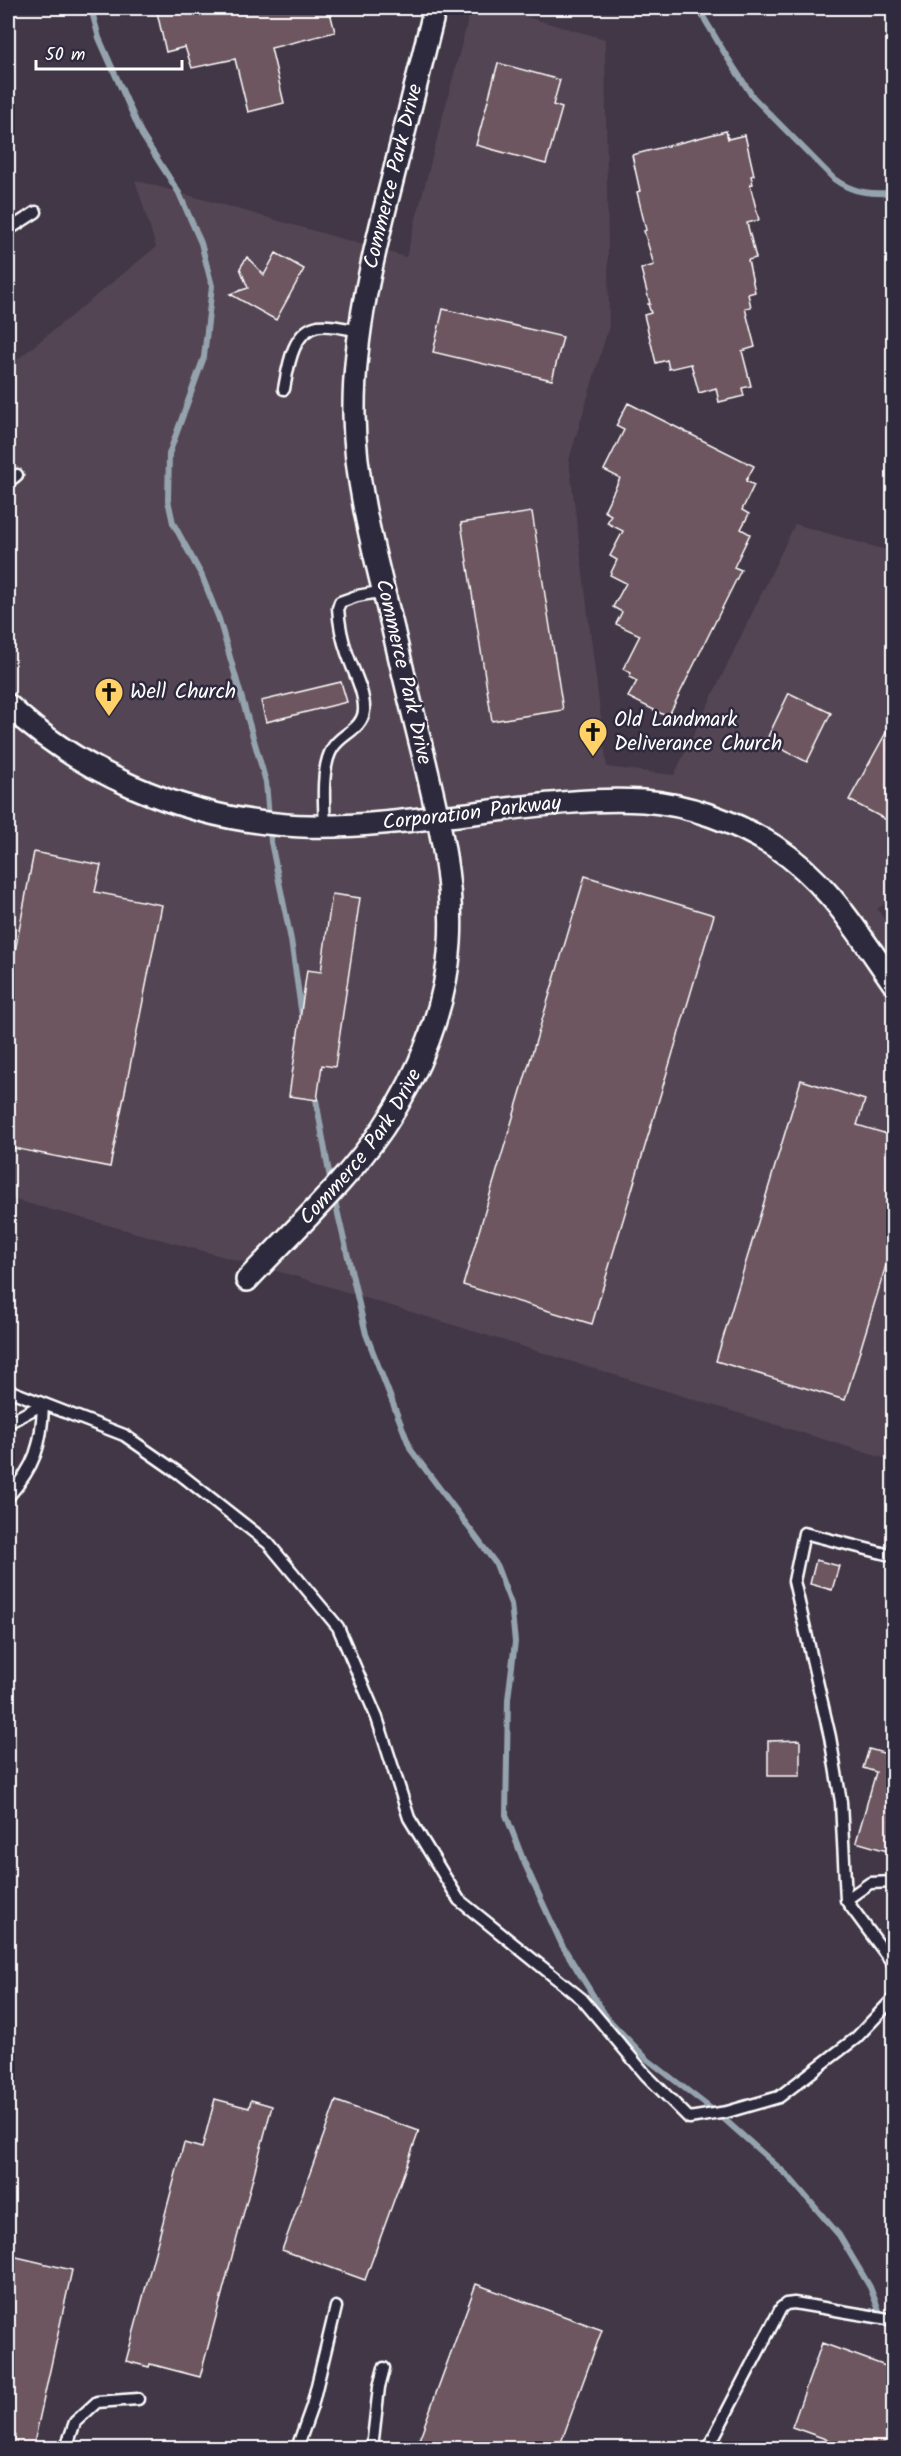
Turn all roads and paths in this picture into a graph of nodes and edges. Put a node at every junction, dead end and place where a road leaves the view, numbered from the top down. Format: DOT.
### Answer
graph roads {
  1 [pos="435,8"];
  2 [pos="36,212"];
  3 [pos="8,230"];
  4 [pos="360,331"];
  5 [pos="284,389"];
  6 [pos="17,475"];
  7 [pos="8,482"];
  8 [pos="384,591"];
  9 [pos="8,705"];
  10 [pos="438,818"];
  11 [pos="325,826"];
  12 [pos="894,984"];
  13 [pos="247,1280"];
  14 [pos="8,1390"];
  15 [pos="43,1404"];
  16 [pos="8,1423"];
  17 [pos="8,1497"];
  18 [pos="894,1556"];
  19 [pos="894,1882"];
  20 [pos="846,1900"];
  21 [pos="894,1965"];
  22 [pos="894,1998"];
  23 [pos="336,2307"];
  24 [pos="894,2320"];
  25 [pos="384,2368"];
  26 [pos="138,2399"];
  27 [pos="66,2448"];
  28 [pos="297,2448"];
  29 [pos="372,2448"];
  30 [pos="708,2448"];
  1 -- 4 [label="street, Commerce Park Drive"];
  2 -- 3 [label="lane"];
  4 -- 5 [label="lane"];
  4 -- 8 [label="street, Commerce Park Drive"];
  6 -- 7 [label="lane"];
  8 -- 10 [label="street, Commerce Park Drive"];
  8 -- 11 [label="lane"];
  9 -- 11 [label="street, Corporation Parkway"];
  10 -- 11 [label="street, Corporation Parkway"];
  10 -- 12 [label="street, Corporation Parkway"];
  10 -- 13 [label="street, Commerce Park Drive"];
  14 -- 15 [label="lane"];
  15 -- 16 [label="lane"];
  15 -- 17 [label="lane"];
  15 -- 22 [label="lane"];
  18 -- 20 [label="lane"];
  19 -- 20 [label="lane"];
  20 -- 21 [label="lane"];
  23 -- 28 [label="lane"];
  24 -- 30 [label="lane"];
  25 -- 29 [label="lane"];
  26 -- 27 [label="lane"];
}
